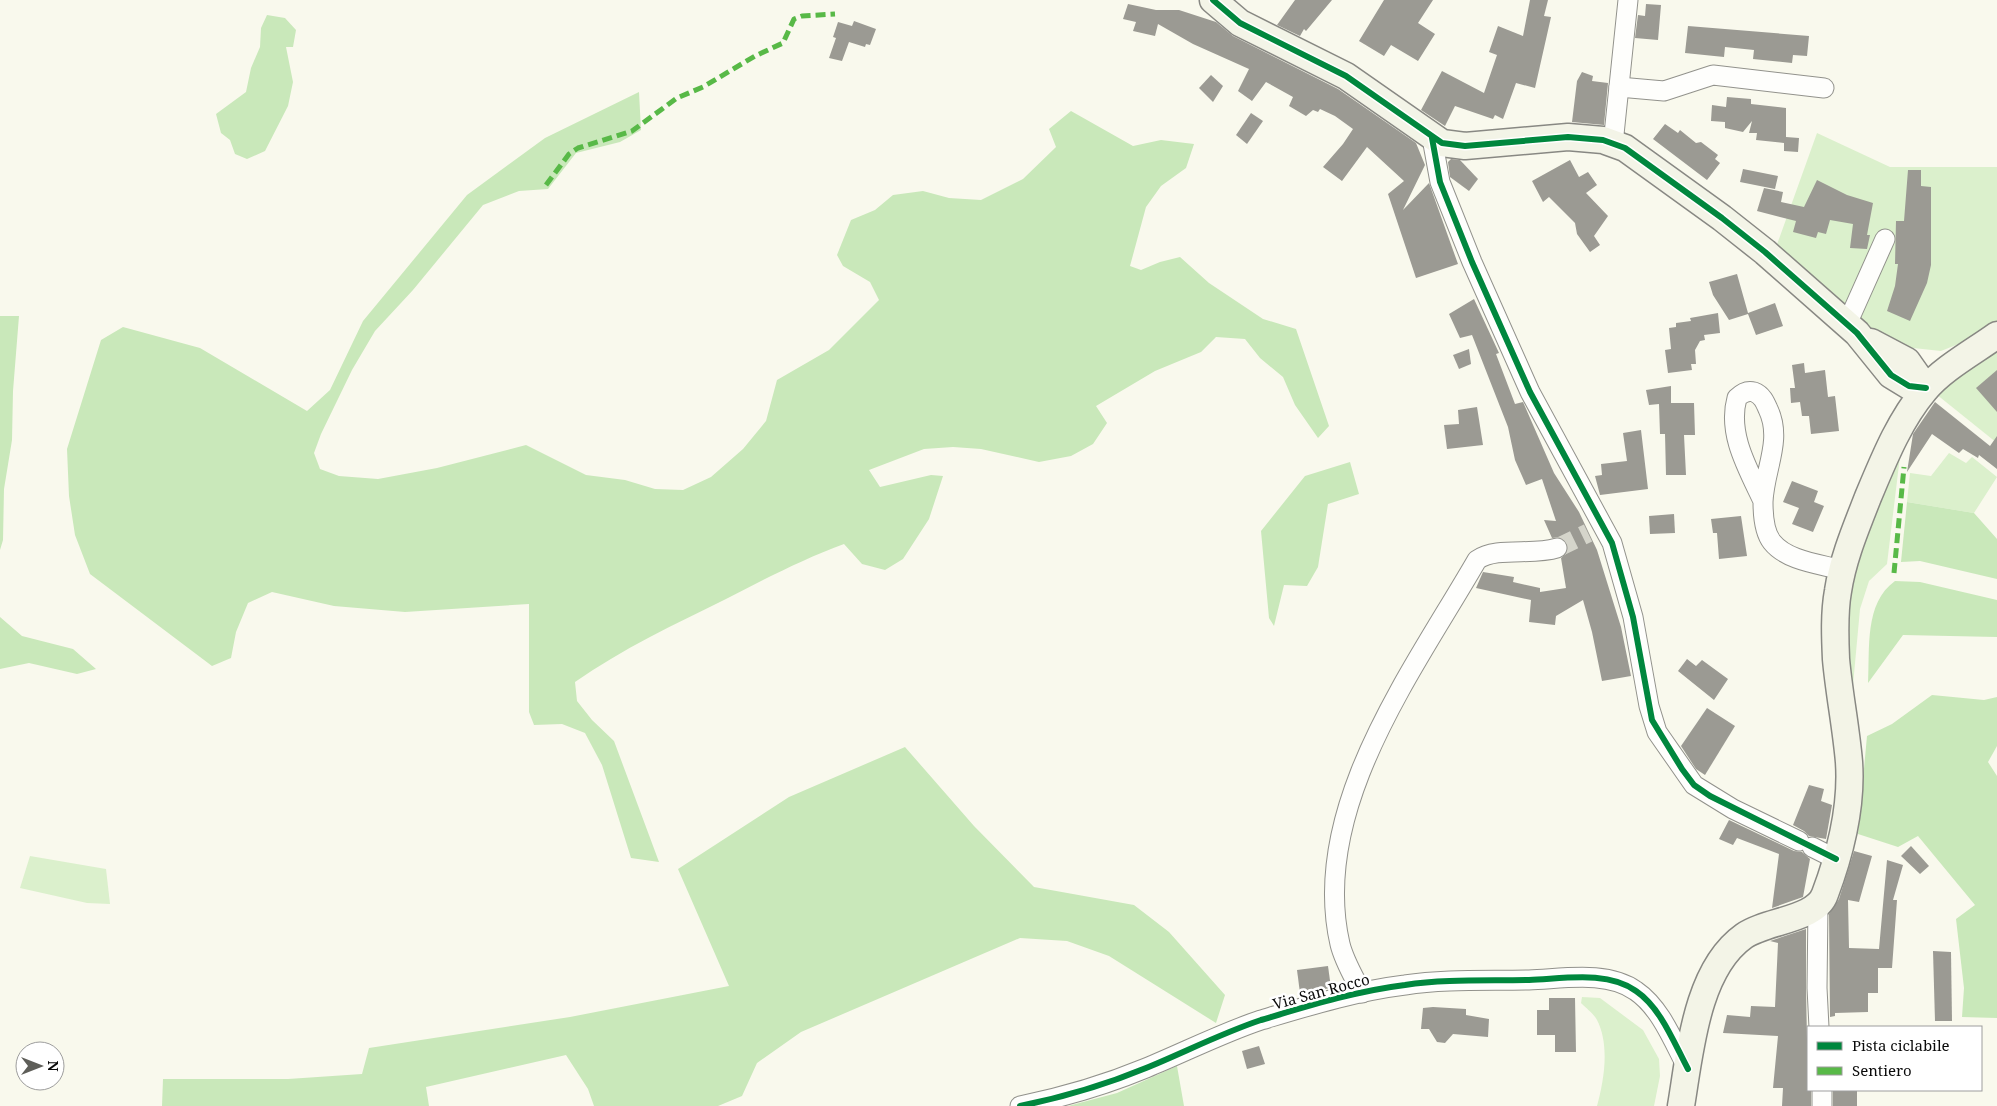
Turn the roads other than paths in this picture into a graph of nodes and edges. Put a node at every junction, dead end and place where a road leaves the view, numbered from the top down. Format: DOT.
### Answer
graph roads {
  1 [pos="1213,0"];
  2 [pos="1628,0"];
  3 [pos="1619,87"];
  4 [pos="1824,88"];
  5 [pos="1432,138"];
  6 [pos="1613,144"];
  7 [pos="1885,239"];
  8 [pos="1852,329"];
  9 [pos="1997,335"];
  10 [pos="1966,358"];
  11 [pos="1899,368"];
  12 [pos="1926,388"];
  13 [pos="1894,436"];
  14 [pos="1763,501"];
  15 [pos="1557,548"];
  16 [pos="1842,570"];
  17 [pos="1836,859"];
  18 [pos="1818,906"];
  19 [pos="1362,993"];
  20 [pos="1819,1026"];
  21 [pos="1688,1069"];
  22 [pos="1822,1091"];
  23 [pos="1020,1106"];
  24 [pos="1681,1106"];
  25 [pos="1822,1106"];
  1 -- 5 [label="street"];
  2 -- 3 [label="street"];
  3 -- 4 [label="street"];
  3 -- 6 [label="street"];
  5 -- 6 [label="street"];
  5 -- 17 [label="street"];
  6 -- 8 [label="street"];
  7 -- 8 [label="street"];
  8 -- 11 [label="street"];
  9 -- 10 [label="street"];
  10 -- 11 [label="street"];
  10 -- 12 [label="street"];
  11 -- 12 [label="street"];
  11 -- 13 [label="street"];
  12 -- 13 [label="street"];
  13 -- 16 [label="street"];
  14 -- 14 [label="street"];
  14 -- 16 [label="street"];
  15 -- 19 [label="street"];
  16 -- 17 [label="street"];
  17 -- 18 [label="street"];
  18 -- 20 [label="street"];
  18 -- 21 [label="street"];
  19 -- 21 [label="street, Via San Rocco"];
  19 -- 23 [label="street, Via San Rocco"];
  21 -- 24 [label="street"];
  22 -- 25 [label="street"];
}
